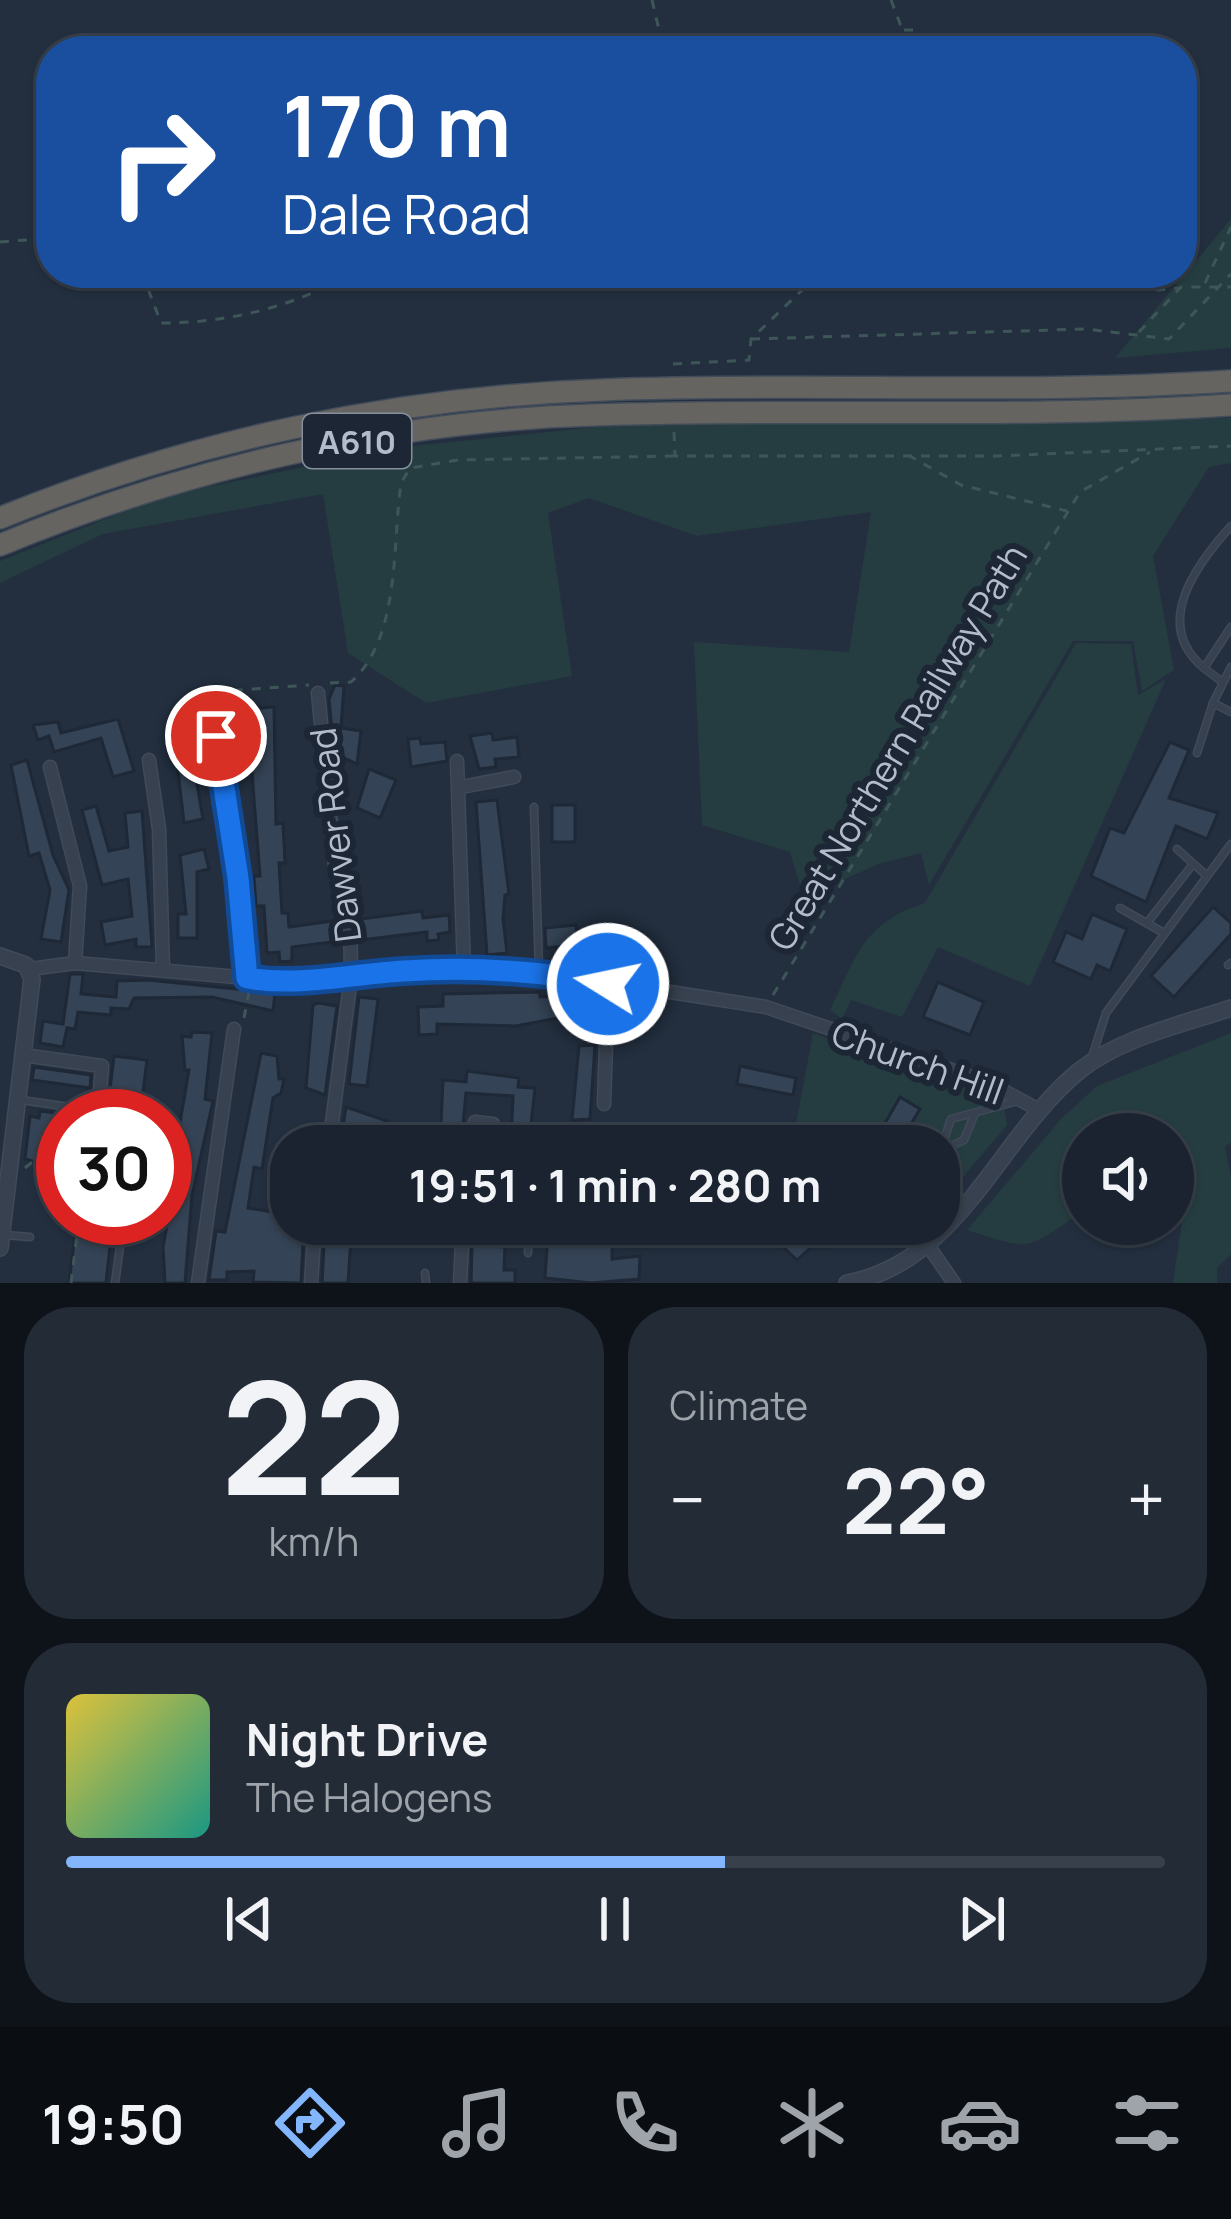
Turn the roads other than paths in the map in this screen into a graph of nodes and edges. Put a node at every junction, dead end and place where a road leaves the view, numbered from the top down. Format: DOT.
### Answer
graph roads {
  1 [pos="1231,381"];
  2 [pos="1231,405"];
  3 [pos="0,518"];
  4 [pos="1231,526"];
  5 [pos="0,545"];
  6 [pos="1231,627"];
  7 [pos="1231,667"];
  8 [pos="1204,668"];
  9 [pos="1221,681"];
  10 [pos="318,693"];
  11 [pos="1213,703"];
  12 [pos="1231,712"];
  13 [pos="216,736"];
  14 [pos="239,751"];
  15 [pos="1197,753"];
  16 [pos="220,754"];
  17 [pos="149,760"];
  18 [pos="457,761"];
  19 [pos="50,767"];
  20 [pos="514,777"];
  21 [pos="72,782"];
  22 [pos="56,784"];
  23 [pos="461,787"];
  24 [pos="534,807"];
  25 [pos="1231,844"];
  26 [pos="1177,849"];
  27 [pos="1193,864"];
  28 [pos="1207,876"];
  29 [pos="1120,908"];
  30 [pos="1147,923"];
  31 [pos="1164,933"];
  32 [pos="0,956"];
  33 [pos="75,963"];
  34 [pos="163,969"];
  35 [pos="464,969"];
  36 [pos="30,970"];
  37 [pos="539,971"];
  38 [pos="350,977"];
  39 [pos="249,978"];
  40 [pos="608,984"];
  41 [pos="1231,1008"];
  42 [pos="234,1029"];
  43 [pos="23,1055"];
  44 [pos="1090,1064"];
  45 [pos="100,1089"];
  46 [pos="17,1100"];
  47 [pos="1020,1100"];
  48 [pos="36,1103"];
  49 [pos="604,1104"];
  50 [pos="1040,1111"];
  51 [pos="975,1113"];
  52 [pos="493,1124"];
  53 [pos="332,1125"];
  54 [pos="474,1125"];
  55 [pos="7,1129"];
  56 [pos="5,1175"];
  57 [pos="960,1210"];
  58 [pos="2,1234"];
  59 [pos="31,1238"];
  60 [pos="121,1245"];
  61 [pos="314,1245"];
  62 [pos="462,1245"];
  63 [pos="529,1245"];
  64 [pos="925,1245"];
  65 [pos="928,1245"];
  66 [pos="0,1248"];
  67 [pos="528,1253"];
  68 [pos="425,1273"];
  69 [pos="116,1283"];
  70 [pos="198,1283"];
  71 [pos="311,1283"];
  72 [pos="425,1283"];
  73 [pos="460,1283"];
  74 [pos="847,1283"];
  75 [pos="954,1283"];
  1 -- 3 [label="highway, A610"];
  2 -- 5 [label="highway, A610"];
  4 -- 8 [label="lane"];
  6 -- 8 [label="lane"];
  7 -- 9 [label="lane"];
  8 -- 9 [label="lane"];
  9 -- 11 [label="lane"];
  10 -- 38 [label="street, Dawver Road"];
  11 -- 12 [label="lane"];
  11 -- 15 [label="lane"];
  13 -- 16 [label="street"];
  14 -- 16 [label="street"];
  16 -- 39 [label="street"];
  17 -- 34 [label="street"];
  18 -- 23 [label="street"];
  19 -- 22 [label="street"];
  20 -- 23 [label="street"];
  21 -- 22 [label="street"];
  22 -- 33 [label="street"];
  23 -- 35 [label="street"];
  24 -- 37 [label="lane"];
  25 -- 28 [label="lane"];
  26 -- 27 [label="lane"];
  27 -- 28 [label="lane"];
  27 -- 30 [label="lane"];
  28 -- 31 [label="lane"];
  29 -- 30 [label="lane"];
  30 -- 31 [label="lane"];
  31 -- 44 [label="lane"];
  32 -- 36 [label="street"];
  33 -- 34 [label="street, Church Hill"];
  33 -- 36 [label="street, Church Hill"];
  34 -- 39 [label="street, Church Hill"];
  35 -- 37 [label="street, Church Hill"];
  35 -- 38 [label="street, Church Hill"];
  36 -- 43 [label="street"];
  37 -- 40 [label="street, Church Hill"];
  38 -- 39 [label="street, Church Hill"];
  38 -- 53 [label="street, Dawver Road"];
  40 -- 47 [label="street, Church Hill"];
  40 -- 49 [label="street"];
  41 -- 44 [label="street"];
  42 -- 70 [label="street"];
  43 -- 45 [label="street"];
  43 -- 46 [label="street"];
  44 -- 50 [label="street"];
  46 -- 48 [label="lane"];
  46 -- 55 [label="street"];
  47 -- 50 [label="street, Church Hill"];
  47 -- 51 [label="lane"];
  50 -- 57 [label="street"];
  51 -- 51 [label="lane"];
  52 -- 54 [label="street"];
  55 -- 56 [label="street"];
  56 -- 58 [label="street"];
  58 -- 59 [label="lane"];
  58 -- 66 [label="street"];
  60 -- 69 [label="lane"];
  61 -- 71 [label="street"];
  62 -- 73 [label="street"];
  63 -- 67 [label="lane"];
  64 -- 74 [label="street"];
  65 -- 75 [label="street"];
  68 -- 72 [label="lane"];
}
